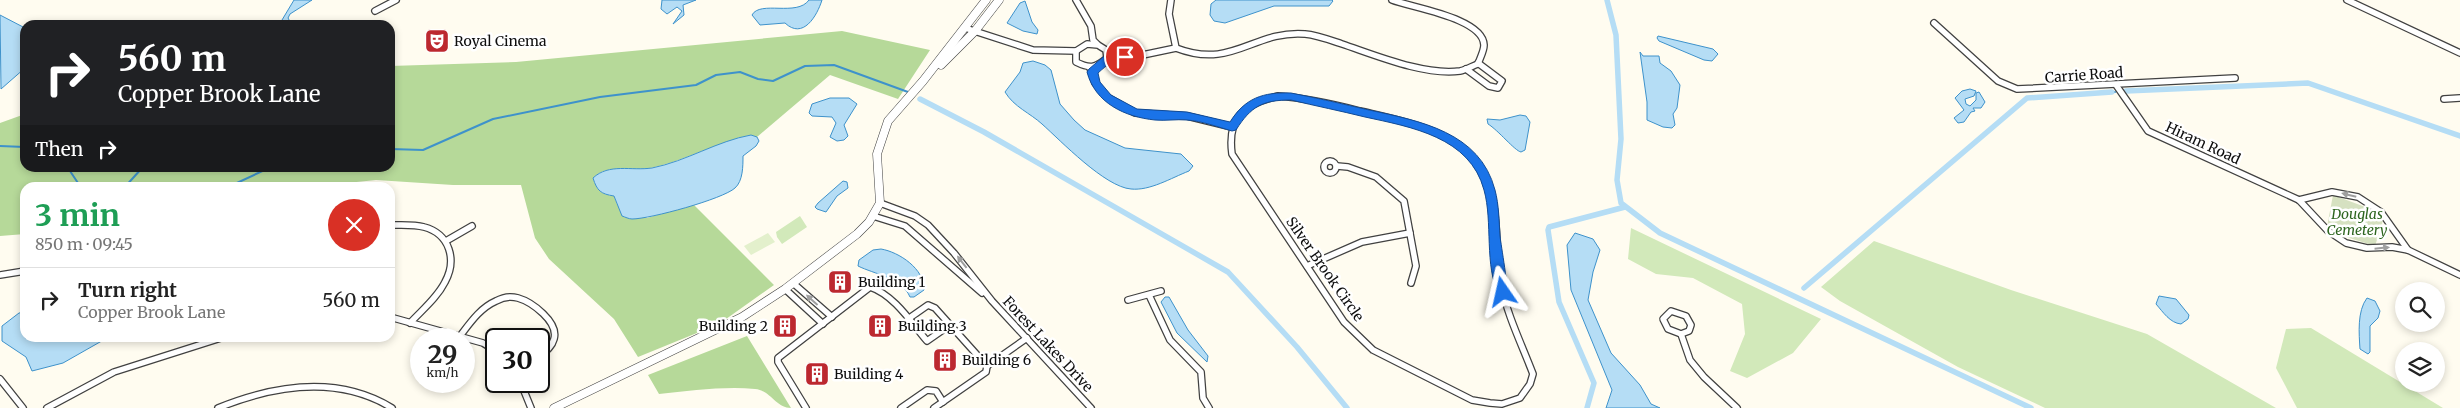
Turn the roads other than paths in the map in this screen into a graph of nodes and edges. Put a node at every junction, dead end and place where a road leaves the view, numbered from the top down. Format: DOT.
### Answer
graph roads {
  1 [pos="396,0"];
  2 [pos="986,0"];
  3 [pos="999,0"];
  4 [pos="1076,0"];
  5 [pos="1170,0"];
  6 [pos="1392,0"];
  7 [pos="2347,0"];
  8 [pos="375,11"];
  9 [pos="1934,23"];
  10 [pos="965,28"];
  11 [pos="975,31"];
  12 [pos="1093,40"];
  13 [pos="1087,44"];
  14 [pos="1098,45"];
  15 [pos="1176,48"];
  16 [pos="1107,52"];
  17 [pos="2460,53"];
  18 [pos="1075,54"];
  19 [pos="1116,56"];
  20 [pos="1106,60"];
  21 [pos="1478,62"];
  22 [pos="1092,69"];
  23 [pos="1466,69"];
  24 [pos="2235,78"];
  25 [pos="923,81"];
  26 [pos="2116,85"];
  27 [pos="2460,98"];
  28 [pos="2444,99"];
  29 [pos="1232,127"];
  30 [pos="1337,166"];
  31 [pos="2299,200"];
  32 [pos="880,202"];
  33 [pos="874,216"];
  34 [pos="395,225"];
  35 [pos="472,226"];
  36 [pos="1410,233"];
  37 [pos="446,241"];
  38 [pos="2408,250"];
  39 [pos="1306,266"];
  40 [pos="20,272"];
  41 [pos="2460,275"];
  42 [pos="0,276"];
  43 [pos="793,283"];
  44 [pos="1411,283"];
  45 [pos="785,289"];
  46 [pos="1161,291"];
  47 [pos="1149,295"];
  48 [pos="1128,300"];
  49 [pos="992,301"];
  50 [pos="832,317"];
  51 [pos="395,318"];
  52 [pos="908,319"];
  53 [pos="410,323"];
  54 [pos="823,324"];
  55 [pos="950,326"];
  56 [pos="429,328"];
  57 [pos="466,328"];
  58 [pos="1681,334"];
  59 [pos="1027,338"];
  60 [pos="208,342"];
  61 [pos="550,347"];
  62 [pos="987,366"];
  63 [pos="0,379"];
  64 [pos="525,393"];
  65 [pos="943,402"];
  66 [pos="1089,407"];
  67 [pos="22,408"];
  68 [pos="47,408"];
  69 [pos="218,408"];
  70 [pos="392,408"];
  71 [pos="531,408"];
  72 [pos="554,408"];
  73 [pos="806,408"];
  74 [pos="900,408"];
  75 [pos="934,408"];
  76 [pos="1209,408"];
  77 [pos="1737,408"];
  1 -- 8 [label="street"];
  2 -- 10 [label="street"];
  3 -- 11 [label="street"];
  4 -- 12 [label="street"];
  5 -- 15 [label="street"];
  6 -- 21 [label="street"];
  7 -- 17 [label="street"];
  9 -- 26 [label="street, Carrie Road"];
  10 -- 11 [label="street"];
  10 -- 25 [label="street"];
  11 -- 18 [label="street"];
  11 -- 25 [label="street"];
  12 -- 13 [label="street"];
  12 -- 14 [label="street"];
  13 -- 14 [label="street"];
  13 -- 18 [label="street"];
  14 -- 16 [label="street"];
  15 -- 19 [label="street"];
  15 -- 23 [label="street"];
  16 -- 19 [label="street"];
  16 -- 20 [label="street"];
  18 -- 22 [label="street"];
  19 -- 20 [label="street"];
  20 -- 22 [label="street"];
  21 -- 23 [label="street"];
  21 -- 23 [label="street"];
  22 -- 29 [label="street"];
  24 -- 26 [label="street, Carrie Road"];
  25 -- 32 [label="street"];
  26 -- 31 [label="street, Hiram Road"];
  27 -- 28 [label="street"];
  29 -- 39 [label="street, Silver Brook Circle"];
  29 -- 39 [label="street, Silver Brook Circle"];
  30 -- 36 [label="street"];
  31 -- 38 [label="street, Hiram Road, one-way"];
  38 -- 31 [label="street, Hiram Road, one-way"];
  32 -- 33 [label="street"];
  49 -- 32 [label="street, Forest Lakes Drive, one-way"];
  33 -- 43 [label="street"];
  33 -- 49 [label="street, Forest Lakes Drive"];
  34 -- 37 [label="street"];
  35 -- 37 [label="street"];
  36 -- 39 [label="street"];
  36 -- 44 [label="street"];
  37 -- 53 [label="street"];
  38 -- 41 [label="street, Hiram Road"];
  40 -- 42 [label="street"];
  43 -- 45 [label="street"];
  50 -- 43 [label="street, one-way"];
  45 -- 54 [label="street"];
  45 -- 72 [label="street"];
  46 -- 47 [label="street"];
  47 -- 48 [label="street"];
  47 -- 76 [label="street"];
  49 -- 59 [label="street, Forest Lakes Drive"];
  50 -- 52 [label="street"];
  50 -- 54 [label="street"];
  51 -- 53 [label="street"];
  52 -- 55 [label="street"];
  52 -- 55 [label="street"];
  53 -- 56 [label="street"];
  54 -- 73 [label="street"];
  55 -- 62 [label="street"];
  57 -- 61 [label="street"];
  58 -- 58 [label="street"];
  58 -- 77 [label="street"];
  59 -- 62 [label="street"];
  59 -- 66 [label="street, Forest Lakes Drive"];
  60 -- 68 [label="street"];
  62 -- 65 [label="street"];
  63 -- 67 [label="street"];
  64 -- 71 [label="street"];
  65 -- 74 [label="street"];
  65 -- 75 [label="street"];
  69 -- 70 [label="street"];
}
